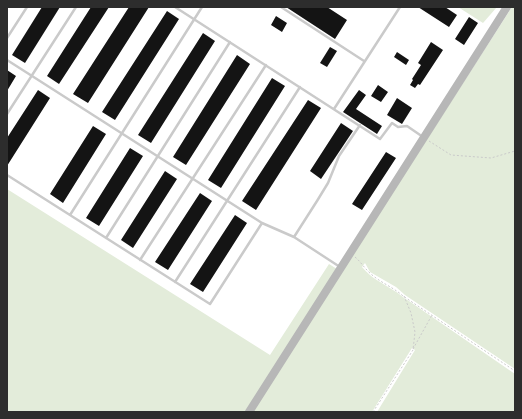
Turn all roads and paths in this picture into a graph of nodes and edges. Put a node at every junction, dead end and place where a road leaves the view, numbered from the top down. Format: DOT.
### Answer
graph roads {
  1 [pos="27,7"];
  2 [pos="76,7"];
  3 [pos="175,7"];
  4 [pos="202,7"];
  5 [pos="281,7"];
  6 [pos="400,7"];
  7 [pos="507,7"];
  8 [pos="194,19"];
  9 [pos="7,38"];
  10 [pos="230,42"];
  11 [pos="7,60"];
  12 [pos="364,61"];
  13 [pos="266,65"];
  14 [pos="32,75"];
  15 [pos="300,87"];
  16 [pos="334,108"];
  17 [pos="7,114"];
  18 [pos="360,125"];
  19 [pos="122,133"];
  20 [pos="423,137"];
  21 [pos="515,151"];
  22 [pos="158,156"];
  23 [pos="7,175"];
  24 [pos="192,179"];
  25 [pos="227,201"];
  26 [pos="70,215"];
  27 [pos="262,223"];
  28 [pos="294,237"];
  29 [pos="106,238"];
  30 [pos="350,252"];
  31 [pos="140,260"];
  32 [pos="340,268"];
  33 [pos="175,282"];
  34 [pos="403,296"];
  35 [pos="432,315"];
  36 [pos="413,350"];
  37 [pos="515,371"];
  38 [pos="249,412"];
  39 [pos="373,412"];
  1 -- 9 [label="lane"];
  2 -- 14 [label="lane"];
  3 -- 8 [label="lane"];
  4 -- 8 [label="lane"];
  5 -- 12 [label="lane"];
  6 -- 12 [label="lane"];
  7 -- 20 [label="street"];
  8 -- 10 [label="lane"];
  8 -- 19 [label="lane"];
  10 -- 13 [label="lane"];
  10 -- 22 [label="lane"];
  11 -- 14 [label="lane"];
  12 -- 16 [label="lane"];
  13 -- 15 [label="lane"];
  13 -- 24 [label="lane"];
  14 -- 17 [label="lane"];
  14 -- 19 [label="lane"];
  15 -- 16 [label="lane"];
  15 -- 25 [label="lane"];
  16 -- 18 [label="lane"];
  18 -- 20 [label="lane"];
  18 -- 28 [label="lane"];
  19 -- 22 [label="lane"];
  19 -- 26 [label="lane"];
  20 -- 21 [label="path"];
  20 -- 30 [label="street"];
  22 -- 24 [label="lane"];
  22 -- 29 [label="lane"];
  23 -- 26 [label="lane"];
  24 -- 25 [label="lane"];
  24 -- 31 [label="lane"];
  25 -- 27 [label="lane"];
  25 -- 33 [label="lane"];
  26 -- 29 [label="lane"];
  27 -- 28 [label="lane"];
  27 -- 33 [label="lane"];
  28 -- 32 [label="lane"];
  29 -- 31 [label="lane"];
  30 -- 32 [label="street"];
  30 -- 34 [label="path"];
  31 -- 33 [label="lane"];
  32 -- 38 [label="street"];
  34 -- 35 [label="path"];
  34 -- 36 [label="path"];
  35 -- 36 [label="path"];
  35 -- 37 [label="path"];
  36 -- 39 [label="path"];
}
